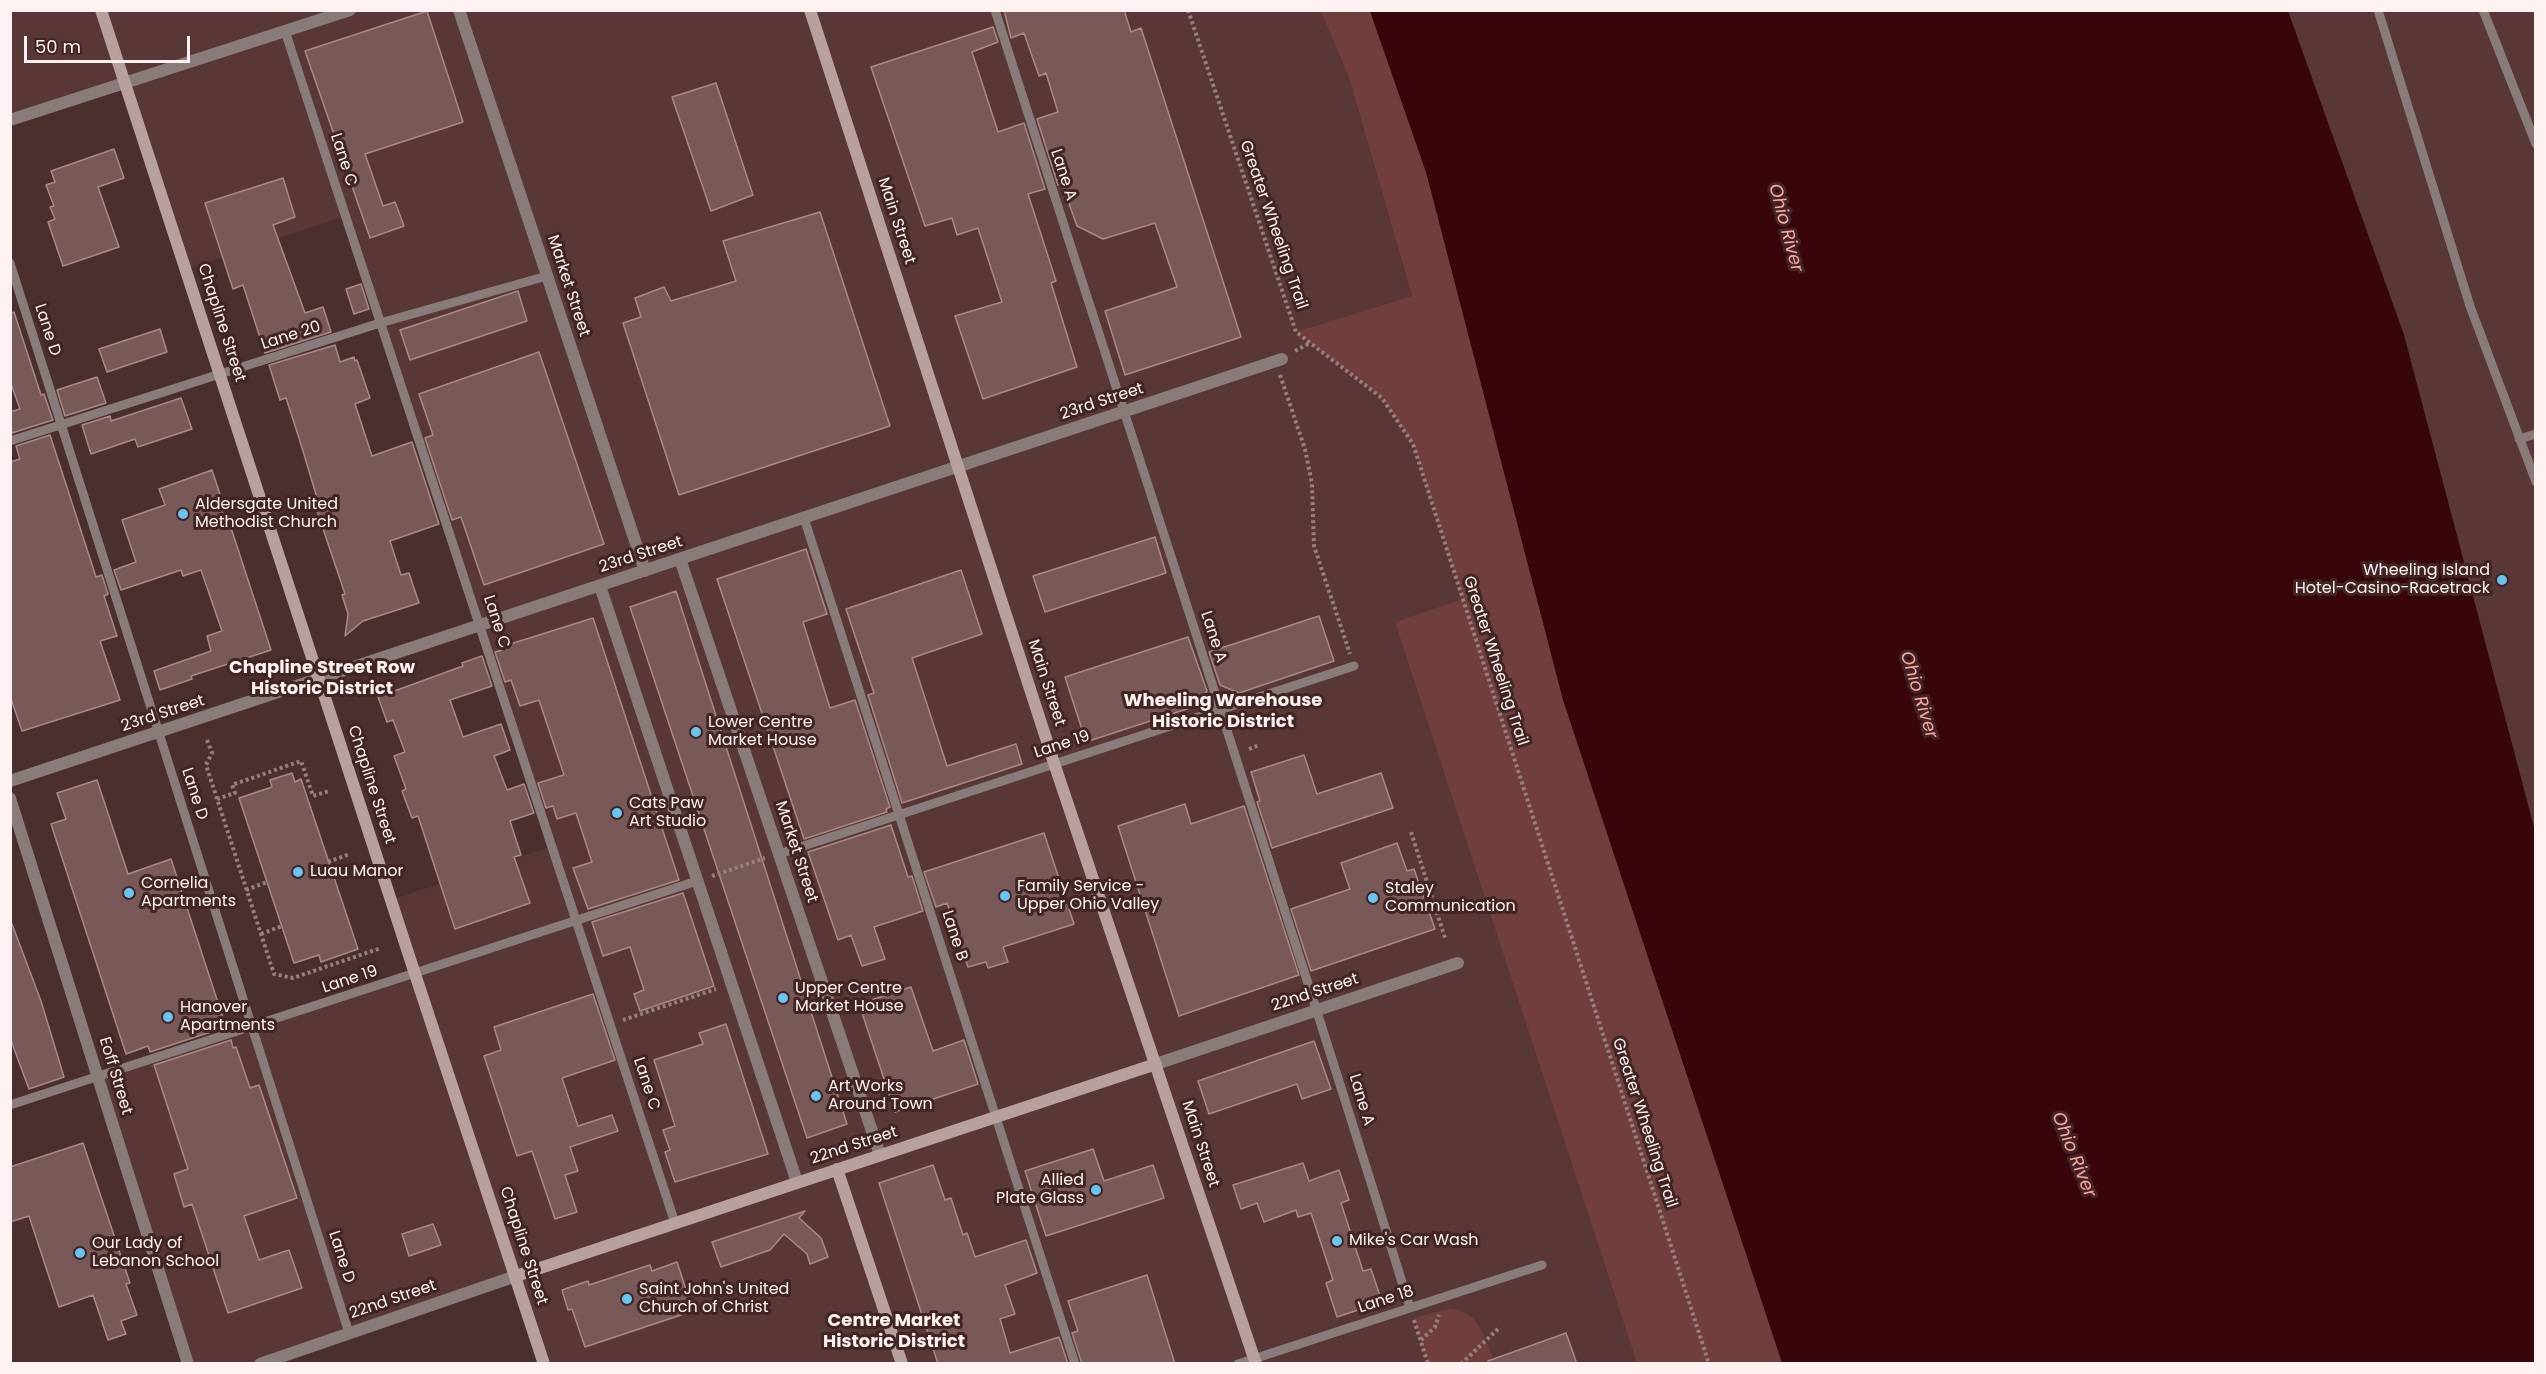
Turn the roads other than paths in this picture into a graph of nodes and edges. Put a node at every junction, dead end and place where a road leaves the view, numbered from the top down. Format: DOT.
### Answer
graph roads {
  1 [pos="101,10"];
  2 [pos="350,10"];
  3 [pos="459,10"];
  4 [pos="810,10"];
  5 [pos="995,10"];
  6 [pos="2378,10"];
  7 [pos="2483,10"];
  8 [pos="285,31"];
  9 [pos="126,83"];
  10 [pos="10,120"];
  11 [pos="2535,144"];
  12 [pos="10,263"];
  13 [pos="547,276"];
  14 [pos="380,323"];
  15 [pos="1279,360"];
  16 [pos="221,375"];
  17 [pos="1124,412"];
  18 [pos="62,425"];
  19 [pos="2535,434"];
  20 [pos="2519,439"];
  21 [pos="10,441"];
  22 [pos="958,467"];
  23 [pos="2535,482"];
  24 [pos="804,518"];
  25 [pos="680,559"];
  26 [pos="645,571"];
  27 [pos="600,586"];
  28 [pos="481,625"];
  29 [pos="1354,666"];
  30 [pos="319,679"];
  31 [pos="1221,711"];
  32 [pos="159,732"];
  33 [pos="1054,763"];
  34 [pos="10,781"];
  35 [pos="10,798"];
  36 [pos="899,814"];
  37 [pos="779,854"];
  38 [pos="697,881"];
  39 [pos="577,921"];
  40 [pos="1458,963"];
  41 [pos="415,974"];
  42 [pos="1318,1010"];
  43 [pos="252,1027"];
  44 [pos="1156,1064"];
  45 [pos="99,1077"];
  46 [pos="10,1105"];
  47 [pos="997,1116"];
  48 [pos="880,1155"];
  49 [pos="837,1169"];
  50 [pos="797,1182"];
  51 [pos="675,1222"];
  52 [pos="1542,1265"];
  53 [pos="516,1276"];
  54 [pos="1410,1308"];
  55 [pos="349,1333"];
  56 [pos="1255,1361"];
  57 [pos="188,1364"];
  58 [pos="260,1364"];
  59 [pos="544,1364"];
  60 [pos="902,1364"];
  61 [pos="1075,1364"];
  62 [pos="1238,1364"];
  1 -- 9 [label="street, Chapline Street"];
  2 -- 8 [label="street"];
  3 -- 13 [label="street, Market Street"];
  4 -- 22 [label="street, Main Street"];
  5 -- 17 [label="lane, Lane A"];
  6 -- 20 [label="lane"];
  7 -- 11 [label="lane"];
  8 -- 9 [label="street"];
  8 -- 14 [label="lane, Lane C"];
  9 -- 10 [label="street"];
  9 -- 16 [label="street, Chapline Street"];
  12 -- 18 [label="lane, Lane D"];
  13 -- 14 [label="lane, Lane 20"];
  13 -- 26 [label="street, Market Street"];
  14 -- 16 [label="lane, Lane 20"];
  14 -- 28 [label="lane, Lane C"];
  15 -- 17 [label="street, 23rd Street"];
  16 -- 18 [label="lane, Lane 20"];
  16 -- 30 [label="street, Chapline Street"];
  17 -- 22 [label="street, 23rd Street"];
  17 -- 31 [label="lane, Lane A"];
  18 -- 21 [label="lane, Lane 20"];
  18 -- 32 [label="lane, Lane D"];
  19 -- 20 [label="lane"];
  20 -- 23 [label="lane"];
  22 -- 24 [label="street, 23rd Street"];
  22 -- 33 [label="street, Main Street"];
  24 -- 25 [label="street, 23rd Street"];
  24 -- 36 [label="lane, Lane B"];
  25 -- 26 [label="street, 23rd Street"];
  25 -- 37 [label="street, Market Street"];
  26 -- 27 [label="street, 23rd Street"];
  27 -- 28 [label="street, 23rd Street"];
  27 -- 38 [label="street"];
  28 -- 30 [label="street, 23rd Street"];
  28 -- 39 [label="lane, Lane C"];
  29 -- 31 [label="lane, Lane 19"];
  30 -- 32 [label="street, 23rd Street"];
  30 -- 41 [label="street, Chapline Street"];
  31 -- 33 [label="lane, Lane 19"];
  31 -- 42 [label="lane, Lane A"];
  32 -- 34 [label="street, 23rd Street"];
  32 -- 43 [label="lane, Lane D"];
  33 -- 36 [label="lane, Lane 19"];
  33 -- 44 [label="street, Main Street"];
  35 -- 45 [label="street, Eoff Street"];
  36 -- 37 [label="lane, Lane 19"];
  36 -- 47 [label="lane, Lane B"];
  37 -- 48 [label="street, Market Street"];
  38 -- 39 [label="lane, Lane 19"];
  38 -- 50 [label="street"];
  39 -- 41 [label="lane, Lane 19"];
  39 -- 51 [label="lane, Lane C"];
  40 -- 42 [label="street, 22nd Street"];
  41 -- 43 [label="lane, Lane 19"];
  41 -- 53 [label="street, Chapline Street"];
  42 -- 44 [label="street, 22nd Street"];
  42 -- 54 [label="lane, Lane A"];
  43 -- 45 [label="lane, Lane 19"];
  43 -- 55 [label="lane, Lane D"];
  44 -- 47 [label="street, 22nd Street"];
  44 -- 56 [label="street, Main Street"];
  45 -- 46 [label="lane, Lane 19"];
  45 -- 57 [label="street, Eoff Street"];
  47 -- 48 [label="street, 22nd Street"];
  47 -- 61 [label="lane, Lane B"];
  48 -- 49 [label="street, 22nd Street"];
  49 -- 50 [label="street, 22nd Street"];
  49 -- 60 [label="street"];
  50 -- 51 [label="street, 22nd Street"];
  51 -- 53 [label="street, 22nd Street"];
  52 -- 54 [label="lane, Lane 18"];
  53 -- 55 [label="street, 22nd Street"];
  53 -- 59 [label="street, Chapline Street"];
  54 -- 56 [label="lane, Lane 18"];
  55 -- 58 [label="street, 22nd Street"];
  56 -- 62 [label="lane, Lane 18"];
}
